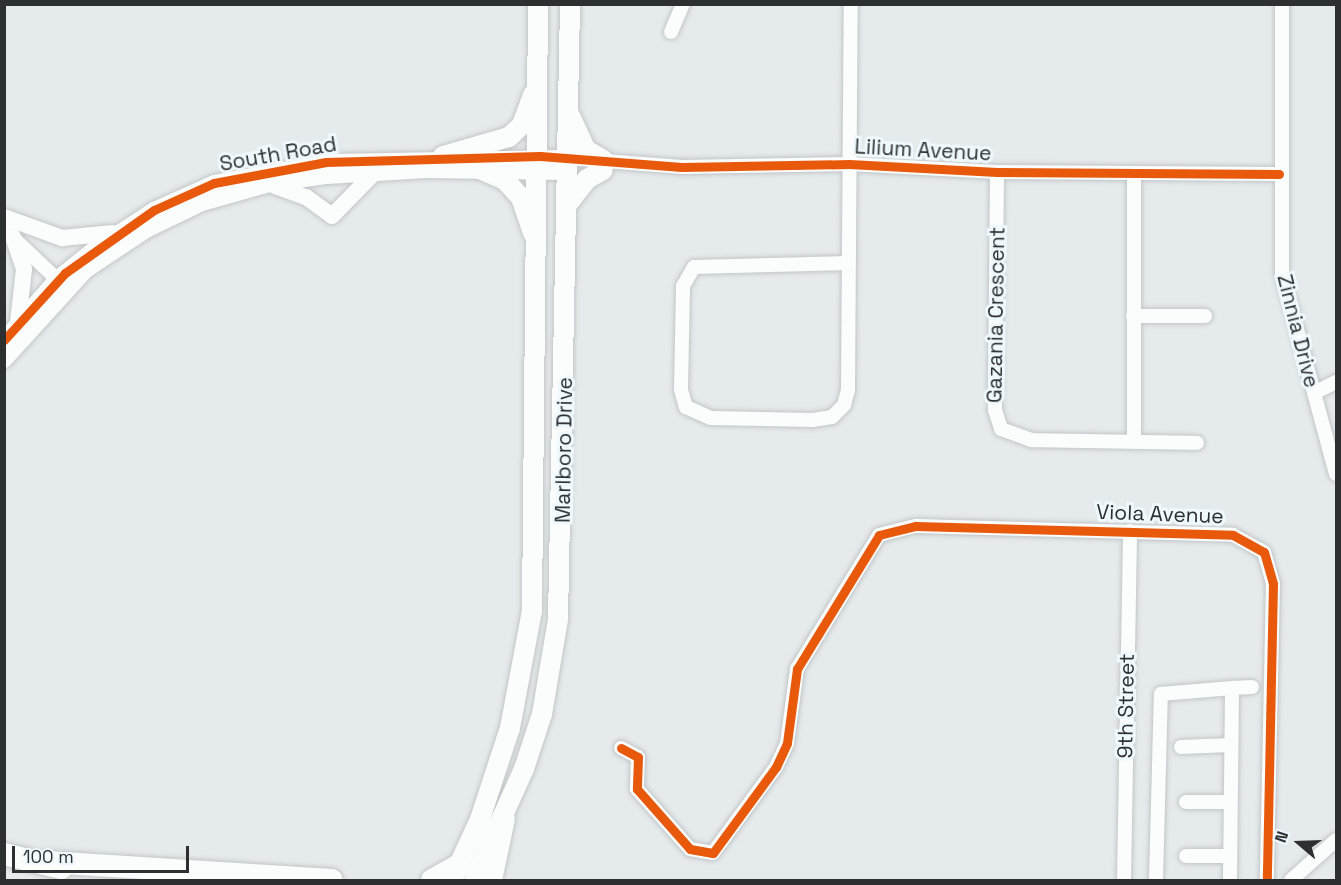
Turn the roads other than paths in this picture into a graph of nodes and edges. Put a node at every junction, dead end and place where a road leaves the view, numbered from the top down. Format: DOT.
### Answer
graph roads {
  1 [pos="538,4"];
  2 [pos="570,4"];
  3 [pos="683,4"];
  4 [pos="851,4"];
  5 [pos="1282,4"];
  6 [pos="671,32"];
  7 [pos="538,62"];
  8 [pos="568,110"];
  9 [pos="442,156"];
  10 [pos="540,163"];
  11 [pos="849,164"];
  12 [pos="566,165"];
  13 [pos="603,165"];
  14 [pos="480,169"];
  15 [pos="997,172"];
  16 [pos="374,173"];
  17 [pos="1134,174"];
  18 [pos="1279,174"];
  19 [pos="269,184"];
  20 [pos="566,206"];
  21 [pos="4,217"];
  22 [pos="118,232"];
  23 [pos="9,233"];
  24 [pos="538,262"];
  25 [pos="849,263"];
  26 [pos="62,284"];
  27 [pos="1133,316"];
  28 [pos="1205,316"];
  29 [pos="18,322"];
  30 [pos="4,339"];
  31 [pos="4,360"];
  32 [pos="1336,382"];
  33 [pos="1314,393"];
  34 [pos="1134,441"];
  35 [pos="1197,442"];
  36 [pos="1336,474"];
  37 [pos="1130,531"];
  38 [pos="1252,687"];
  39 [pos="1232,688"];
  40 [pos="1231,745"];
  41 [pos="1181,747"];
  42 [pos="621,748"];
  43 [pos="1186,802"];
  44 [pos="1230,802"];
  45 [pos="504,819"];
  46 [pos="1336,840"];
  47 [pos="4,854"];
  48 [pos="1186,856"];
  49 [pos="1230,856"];
  50 [pos="47,862"];
  51 [pos="462,875"];
  52 [pos="160,880"];
  53 [pos="330,880"];
  54 [pos="432,880"];
  55 [pos="492,880"];
  56 [pos="1124,880"];
  57 [pos="1156,880"];
  58 [pos="1230,880"];
  59 [pos="1267,880"];
  60 [pos="1291,880"];
  1 -- 7 [label="main road, Marlboro Drive"];
  2 -- 8 [label="main road, Marlboro Drive"];
  3 -- 6 [label="street"];
  4 -- 11 [label="street"];
  5 -- 18 [label="street, Zinnia Drive"];
  7 -- 9 [label="main road"];
  7 -- 10 [label="main road, Marlboro Drive"];
  8 -- 12 [label="main road, Marlboro Drive"];
  8 -- 13 [label="main road"];
  9 -- 10 [label="street, South Road"];
  9 -- 22 [label="street, South Road"];
  10 -- 12 [label="street"];
  10 -- 14 [label="street, South Road"];
  10 -- 24 [label="main road, Marlboro Drive"];
  11 -- 13 [label="street, Lilium Avenue"];
  11 -- 15 [label="street, Lilium Avenue"];
  11 -- 25 [label="street"];
  12 -- 13 [label="street, Lilium Avenue"];
  12 -- 20 [label="main road, Marlboro Drive"];
  13 -- 20 [label="main road"];
  14 -- 16 [label="street, South Road"];
  14 -- 24 [label="main road"];
  15 -- 17 [label="street, Lilium Avenue"];
  15 -- 34 [label="street, Gazania Crescent"];
  16 -- 19 [label="street, South Road"];
  16 -- 19 [label="street"];
  17 -- 18 [label="street, Lilium Avenue"];
  17 -- 27 [label="street"];
  18 -- 33 [label="street, Zinnia Drive"];
  19 -- 26 [label="street, South Road"];
  20 -- 45 [label="main road, Marlboro Drive"];
  21 -- 22 [label="street"];
  22 -- 26 [label="street, South Road"];
  23 -- 26 [label="street"];
  23 -- 29 [label="street"];
  24 -- 51 [label="main road, Marlboro Drive"];
  25 -- 25 [label="street"];
  26 -- 29 [label="street, South Road"];
  26 -- 31 [label="street, South Road"];
  27 -- 28 [label="street"];
  27 -- 34 [label="street"];
  29 -- 30 [label="street, South Road"];
  32 -- 33 [label="street"];
  33 -- 36 [label="street, Zinnia Drive"];
  34 -- 35 [label="street, Gazania Crescent"];
  37 -- 42 [label="street, Viola Avenue"];
  37 -- 56 [label="street, 9th Street"];
  37 -- 59 [label="street, Viola Avenue"];
  38 -- 39 [label="street"];
  39 -- 40 [label="street"];
  39 -- 57 [label="street"];
  40 -- 41 [label="street"];
  40 -- 44 [label="street"];
  43 -- 44 [label="street"];
  44 -- 49 [label="street"];
  45 -- 51 [label="main road, Marlboro Drive"];
  45 -- 55 [label="main road"];
  46 -- 60 [label="street"];
  47 -- 50 [label="main road"];
  48 -- 49 [label="street"];
  49 -- 58 [label="street"];
  50 -- 52 [label="main road"];
  50 -- 53 [label="main road"];
  51 -- 54 [label="main road"];
}
